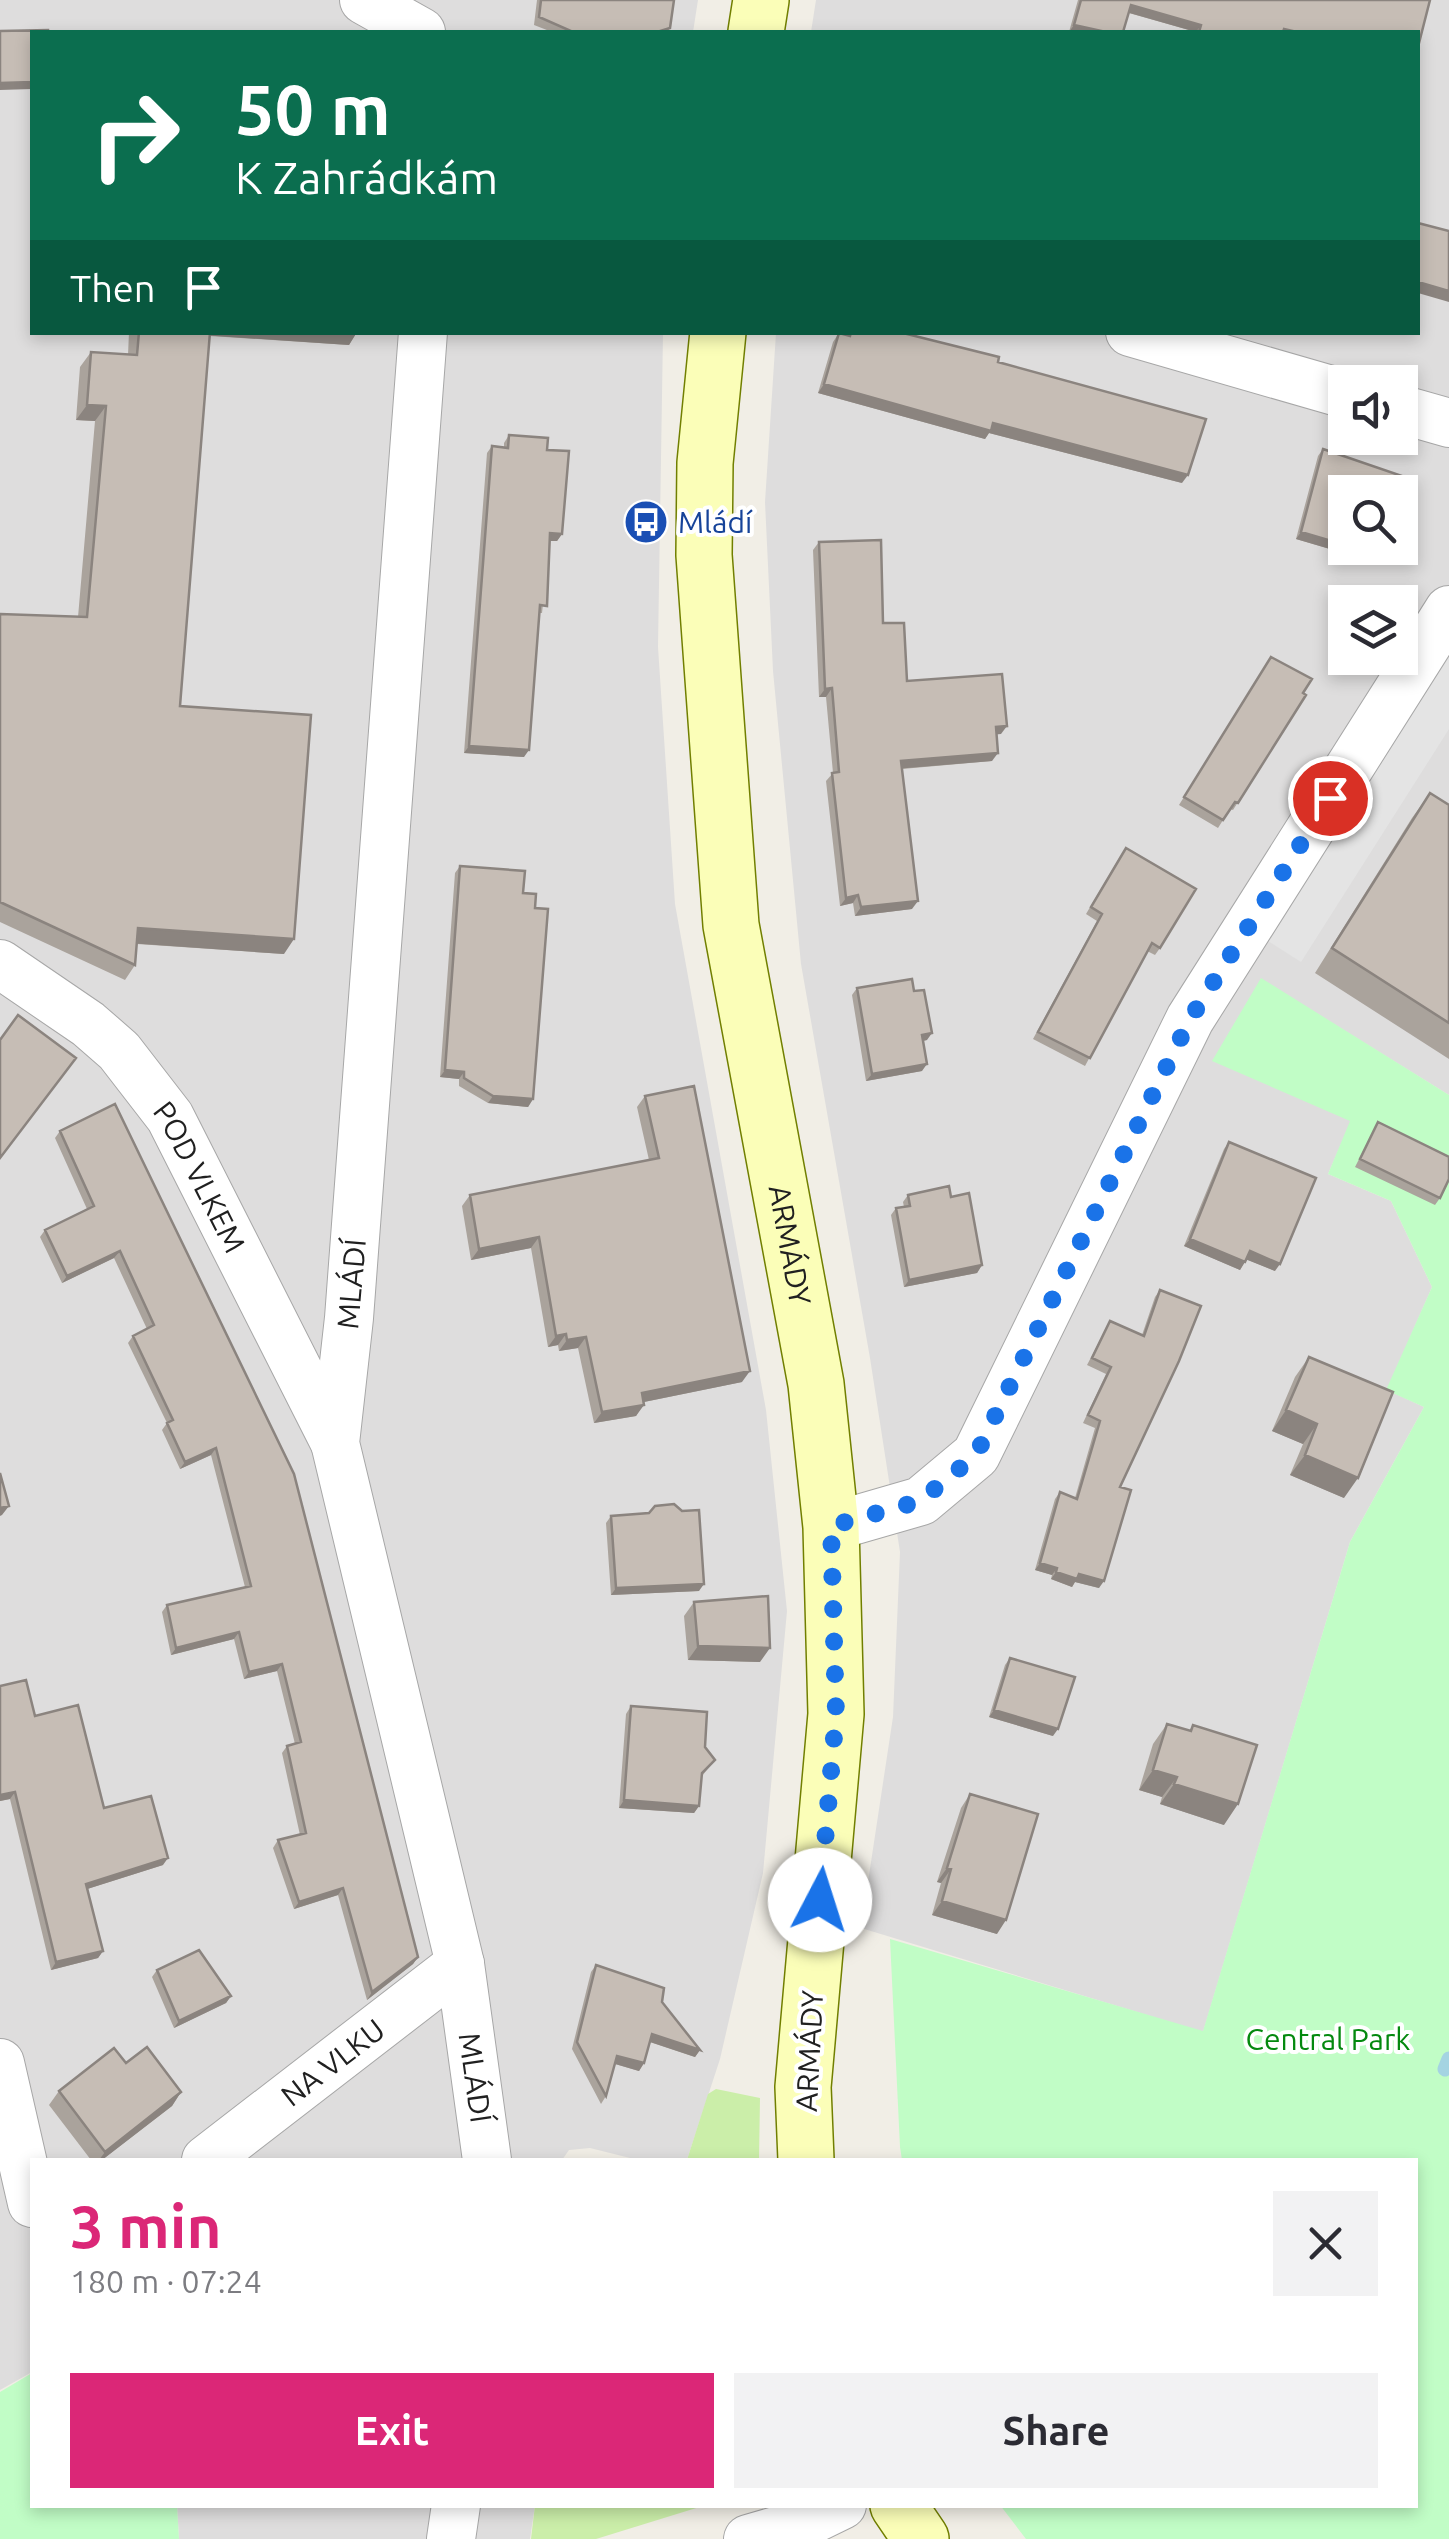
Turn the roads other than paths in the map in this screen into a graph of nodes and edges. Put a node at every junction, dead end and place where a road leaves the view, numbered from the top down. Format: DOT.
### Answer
graph roads {
  1 [pos="364,0"];
  2 [pos="406,0"];
  3 [pos="444,0"];
  4 [pos="762,0"];
  5 [pos="423,30"];
  6 [pos="426,30"];
  7 [pos="428,30"];
  8 [pos="756,30"];
  9 [pos="423,335"];
  10 [pos="718,335"];
  11 [pos="1140,335"];
  12 [pos="1328,389"];
  13 [pos="1418,414"];
  14 [pos="1449,423"];
  15 [pos="1449,610"];
  16 [pos="0,964"];
  17 [pos="335,1444"];
  18 [pos="831,1526"];
  19 [pos="460,1964"];
  20 [pos="0,2063"];
  21 [pos="209,2158"];
  22 [pos="486,2158"];
  23 [pos="806,2158"];
  24 [pos="30,2194"];
  25 [pos="455,2508"];
  26 [pos="836,2508"];
  27 [pos="900,2508"];
  28 [pos="450,2539"];
  29 [pos="748,2539"];
  30 [pos="921,2539"];
  1 -- 5 [label="street"];
  2 -- 6 [label="street"];
  3 -- 7 [label="street"];
  4 -- 8 [label="street"];
  9 -- 17 [label="street, MLÁDÍ"];
  10 -- 18 [label="street, ARMÁDY"];
  11 -- 12 [label="street"];
  13 -- 14 [label="street"];
  15 -- 18 [label="street"];
  16 -- 17 [label="street, POD VLKEM"];
  17 -- 19 [label="street, MLÁDÍ"];
  18 -- 23 [label="street, ARMÁDY"];
  19 -- 21 [label="street, NA VLKU"];
  19 -- 22 [label="street, MLÁDÍ"];
  20 -- 24 [label="street"];
  25 -- 28 [label="street"];
  26 -- 29 [label="street"];
  27 -- 30 [label="street"];
}
